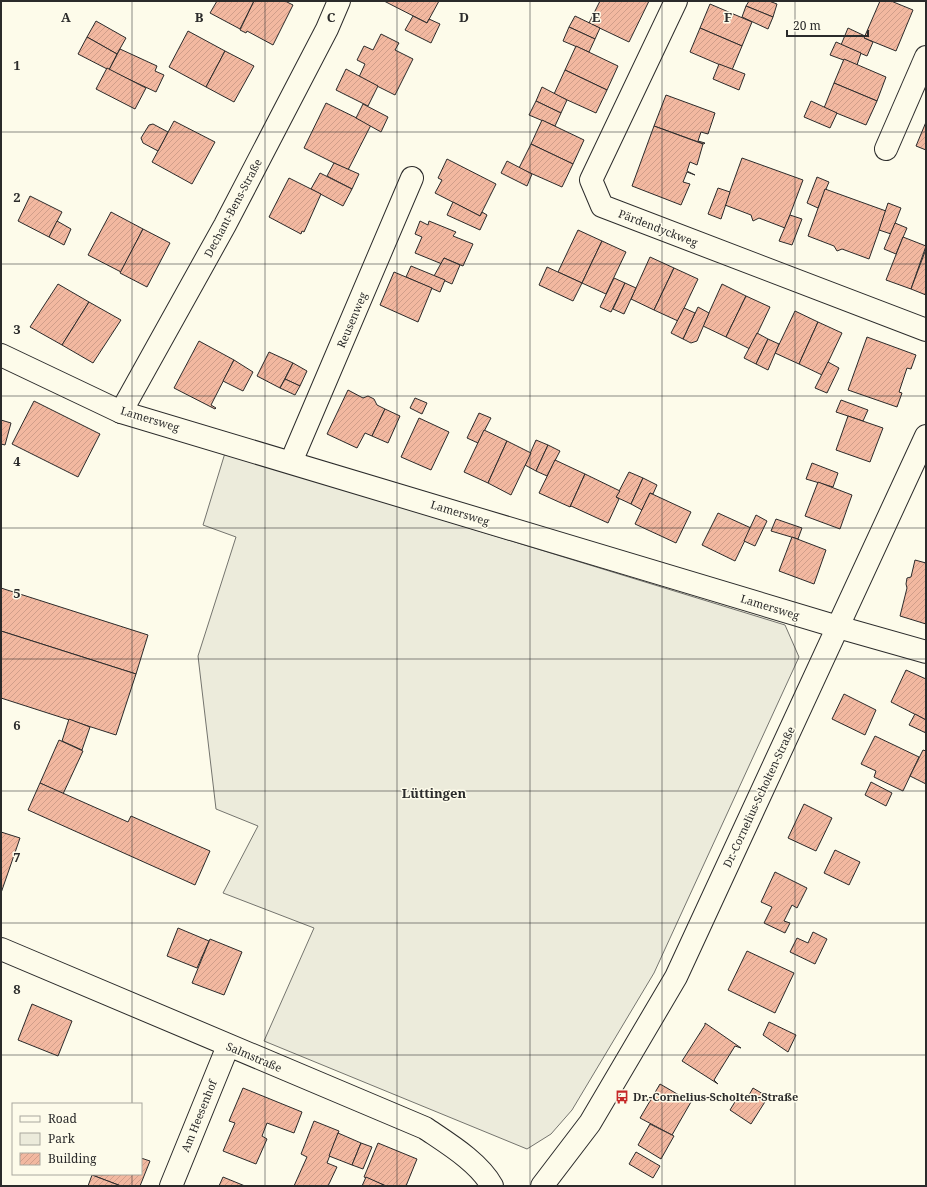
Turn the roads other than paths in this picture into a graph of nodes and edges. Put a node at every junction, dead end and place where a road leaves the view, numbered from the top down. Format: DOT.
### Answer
graph roads {
  1 [pos="339,1"];
  2 [pos="676,1"];
  3 [pos="926,57"];
  4 [pos="886,149"];
  5 [pos="412,178"];
  6 [pos="926,330"];
  7 [pos="1,355"];
  8 [pos="121,412"];
  9 [pos="926,436"];
  10 [pos="291,462"];
  11 [pos="838,627"];
  12 [pos="926,652"];
  13 [pos="1,949"];
  14 [pos="228,1046"];
  15 [pos="171,1186"];
  16 [pos="492,1186"];
  17 [pos="542,1186"];
  1 -- 8 [label="street, Dechant-Bens-Straße"];
  2 -- 6 [label="street, Pärdendyckweg"];
  3 -- 4 [label="street"];
  5 -- 10 [label="street, Reusenweg"];
  7 -- 8 [label="street, Lamersweg"];
  8 -- 10 [label="street, Lamersweg"];
  9 -- 11 [label="street, Dr.-Cornelius-Scholten-Straße"];
  10 -- 11 [label="street, Lamersweg"];
  11 -- 12 [label="street, Lamersweg"];
  11 -- 17 [label="street, Dr.-Cornelius-Scholten-Straße"];
  13 -- 14 [label="street, Salmstraße"];
  14 -- 15 [label="street, Am Heesenhof"];
  14 -- 16 [label="street, Salmstraße"];
}
